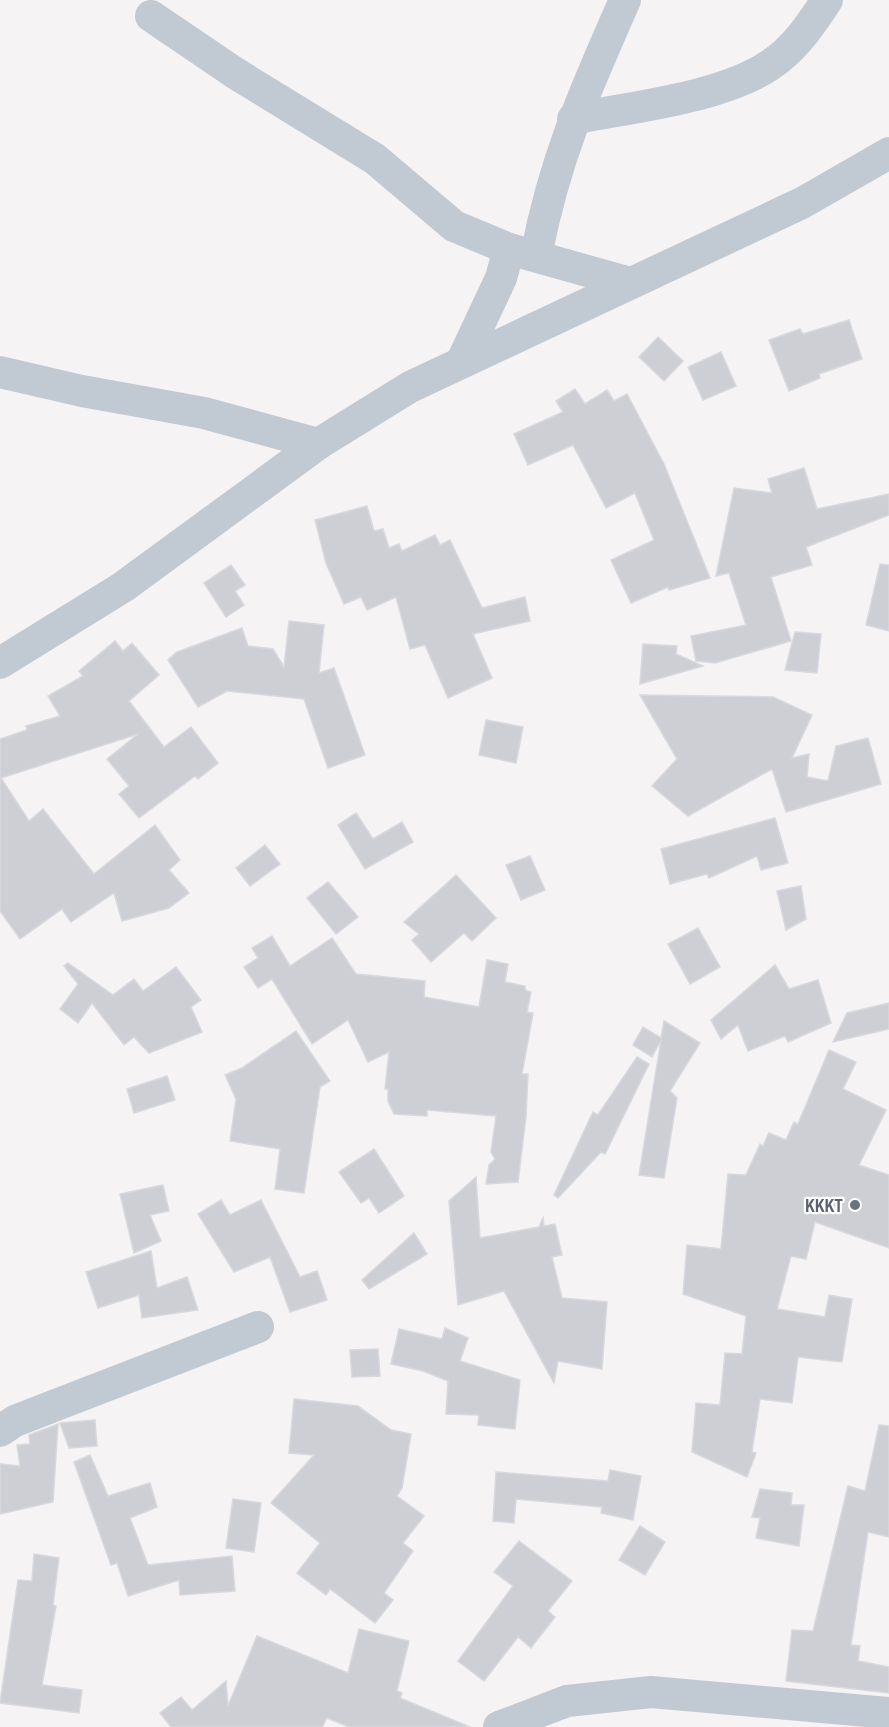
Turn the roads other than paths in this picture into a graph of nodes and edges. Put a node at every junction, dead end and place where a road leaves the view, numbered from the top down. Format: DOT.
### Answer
graph roads {
  1 [pos="625,0"];
  2 [pos="827,0"];
  3 [pos="151,16"];
  4 [pos="573,119"];
  5 [pos="889,153"];
  6 [pos="522,252"];
  7 [pos="630,283"];
  8 [pos="462,361"];
  9 [pos="0,372"];
  10 [pos="318,444"];
  11 [pos="0,663"];
  12 [pos="258,1327"];
  13 [pos="0,1431"];
  14 [pos="889,1713"];
  15 [pos="566,1714"];
  16 [pos="499,1727"];
  1 -- 4 [label="street"];
  2 -- 4 [label="street"];
  3 -- 6 [label="street"];
  4 -- 6 [label="street"];
  5 -- 7 [label="street"];
  6 -- 7 [label="street"];
  6 -- 8 [label="street"];
  7 -- 8 [label="street"];
  8 -- 10 [label="street"];
  9 -- 10 [label="street"];
  10 -- 11 [label="street"];
  12 -- 13 [label="street"];
  14 -- 15 [label="street"];
  15 -- 16 [label="street"];
}
